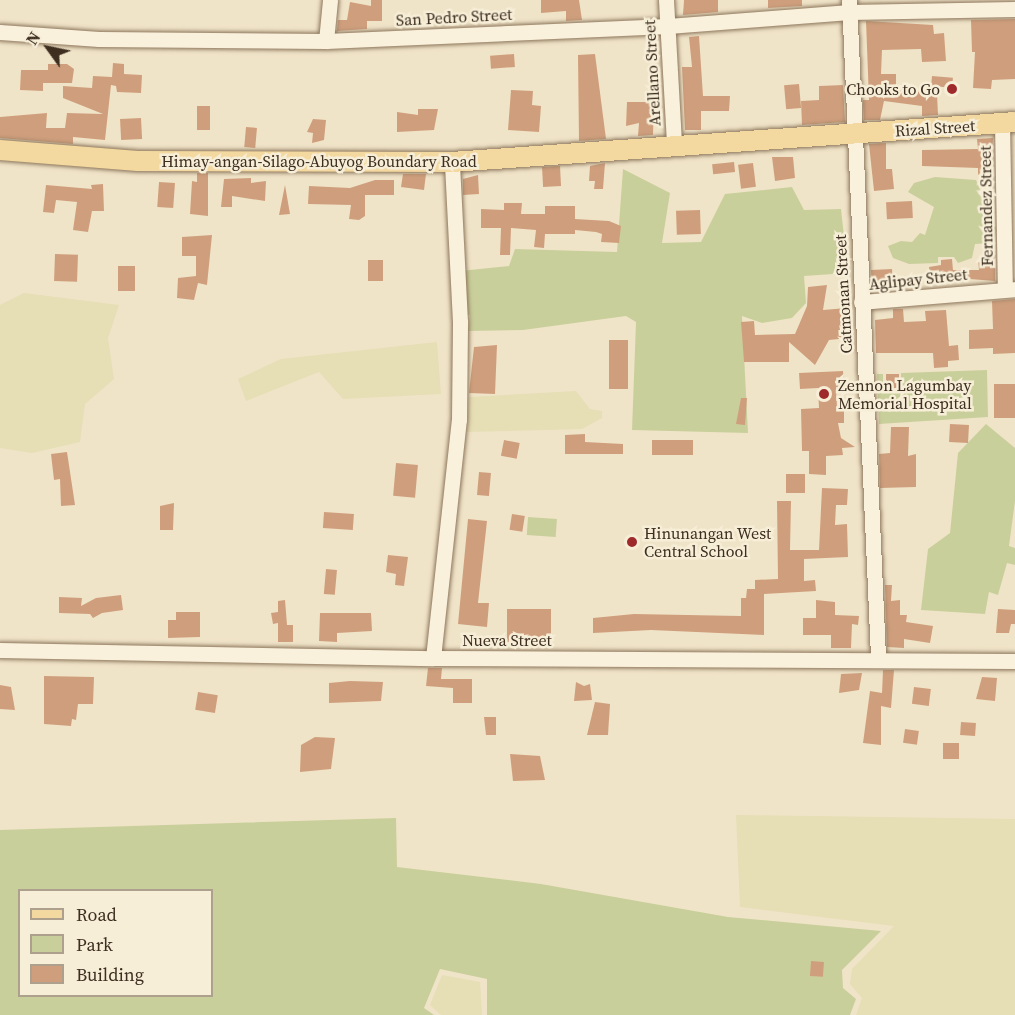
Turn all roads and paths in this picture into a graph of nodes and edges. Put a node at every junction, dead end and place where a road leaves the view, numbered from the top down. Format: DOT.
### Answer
graph roads {
  1 [pos="330,0"];
  2 [pos="666,0"];
  3 [pos="849,6"];
  4 [pos="1015,9"];
  5 [pos="668,26"];
  6 [pos="0,32"];
  7 [pos="326,41"];
  8 [pos="1009,123"];
  9 [pos="854,134"];
  10 [pos="674,144"];
  11 [pos="0,150"];
  12 [pos="452,162"];
  13 [pos="1010,289"];
  14 [pos="861,302"];
  15 [pos="0,650"];
  16 [pos="878,657"];
  17 [pos="433,658"];
  18 [pos="1015,661"];
  1 -- 7 [label="street"];
  2 -- 5 [label="street, Arellano Street"];
  3 -- 4 [label="street, San Pedro Street"];
  3 -- 5 [label="street, San Pedro Street"];
  3 -- 9 [label="street, Catmonan Street"];
  5 -- 7 [label="street, San Pedro Street"];
  5 -- 10 [label="street, Arellano Street"];
  6 -- 7 [label="street, San Pedro Street"];
  8 -- 9 [label="main road, Rizal Street"];
  8 -- 13 [label="street, Fernandez Street"];
  9 -- 10 [label="main road, Himay-angan-Silago-Abuyog Boundary Road"];
  9 -- 14 [label="street, Catmonan Street"];
  10 -- 12 [label="main road, Himay-angan-Silago-Abuyog Boundary Road"];
  11 -- 12 [label="main road, Himay-angan-Silago-Abuyog Boundary Road"];
  12 -- 17 [label="street"];
  13 -- 14 [label="street, Aglipay Street"];
  14 -- 16 [label="street, Catmonan Street"];
  15 -- 17 [label="street, Nueva Street"];
  16 -- 17 [label="street, Nueva Street"];
  16 -- 18 [label="street, Nueva Street"];
}
